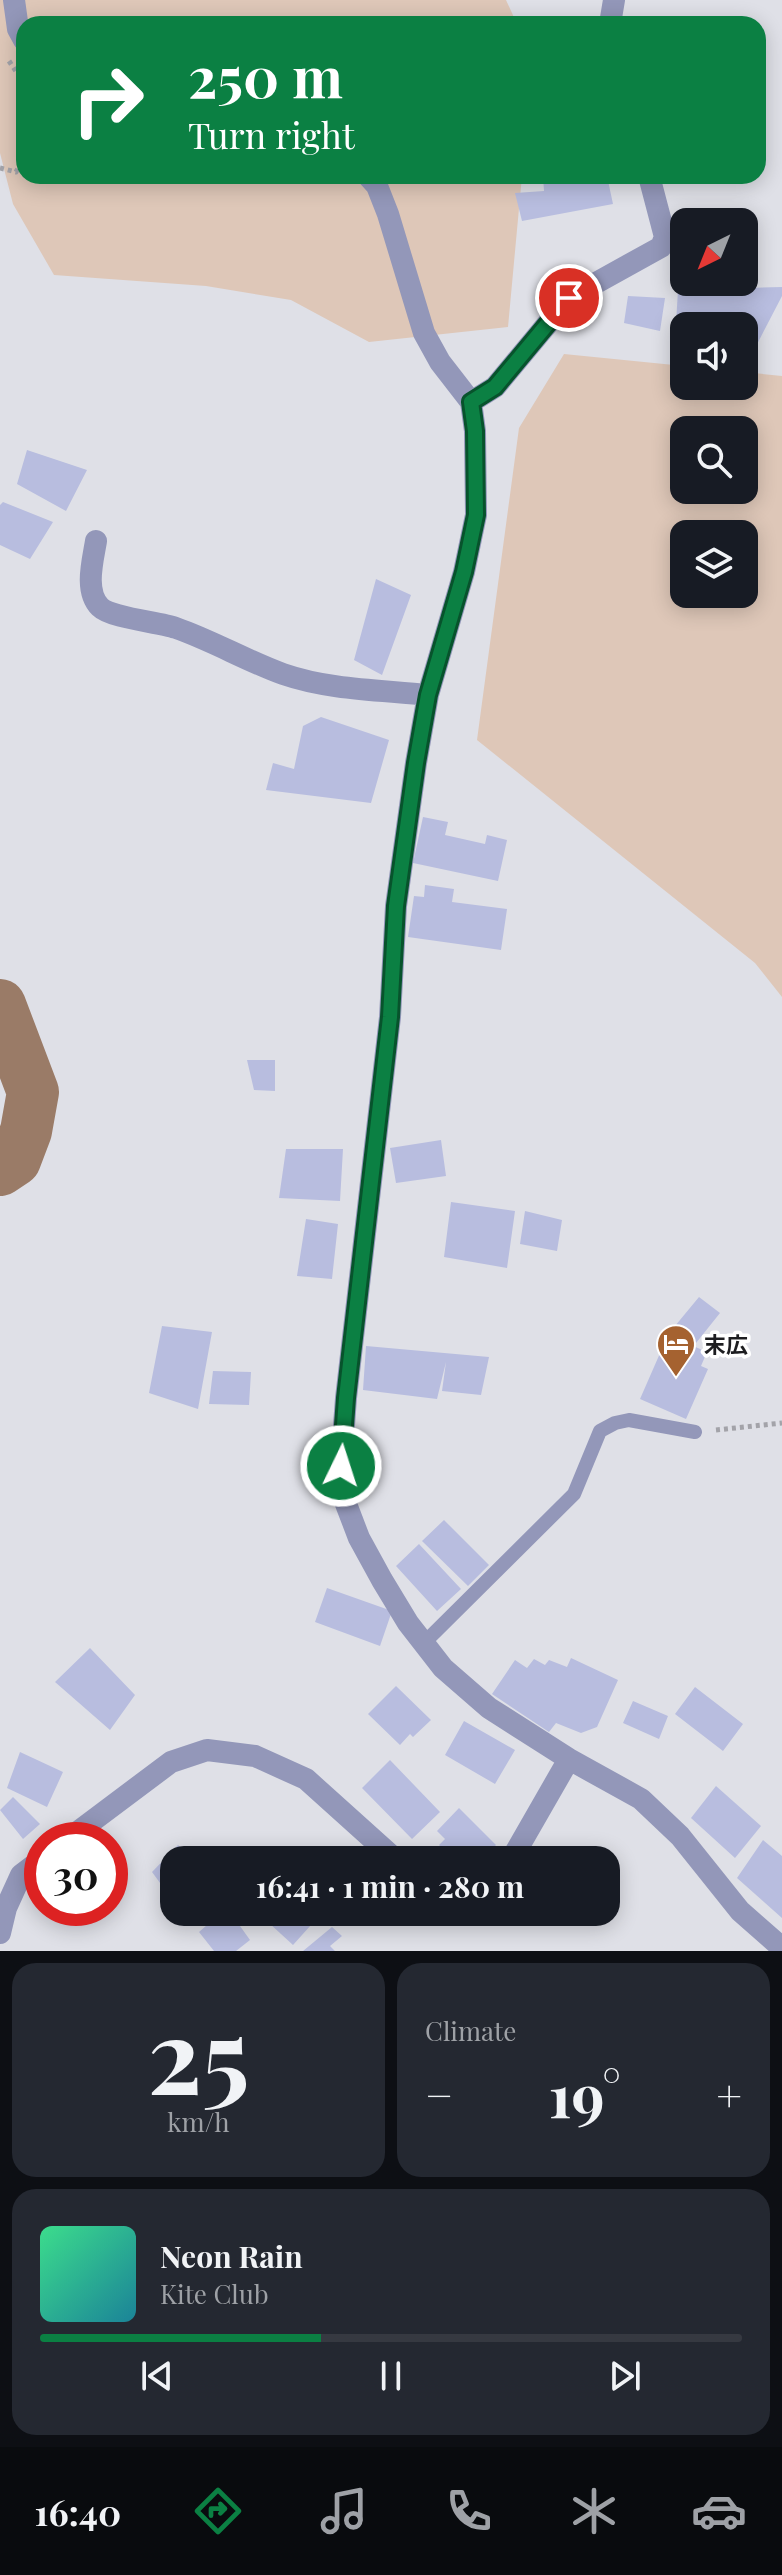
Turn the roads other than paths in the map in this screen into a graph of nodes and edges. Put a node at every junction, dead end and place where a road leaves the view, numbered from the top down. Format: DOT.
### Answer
graph roads {
  1 [pos="375,184"];
  2 [pos="651,184"];
  3 [pos="471,402"];
  4 [pos="96,541"];
  5 [pos="428,695"];
  6 [pos="695,1432"];
  7 [pos="424,1643"];
  8 [pos="569,1759"];
  9 [pos="91,1822"];
  10 [pos="380,1846"];
  11 [pos="519,1846"];
  12 [pos="24,1873"];
  13 [pos="0,1933"];
  14 [pos="782,1948"];
  1 -- 3 [label="street"];
  2 -- 3 [label="street"];
  3 -- 5 [label="street"];
  4 -- 5 [label="street"];
  5 -- 7 [label="street"];
  6 -- 7 [label="lane"];
  7 -- 8 [label="street"];
  8 -- 11 [label="street"];
  8 -- 14 [label="street"];
  9 -- 10 [label="street"];
  12 -- 13 [label="street"];
}
